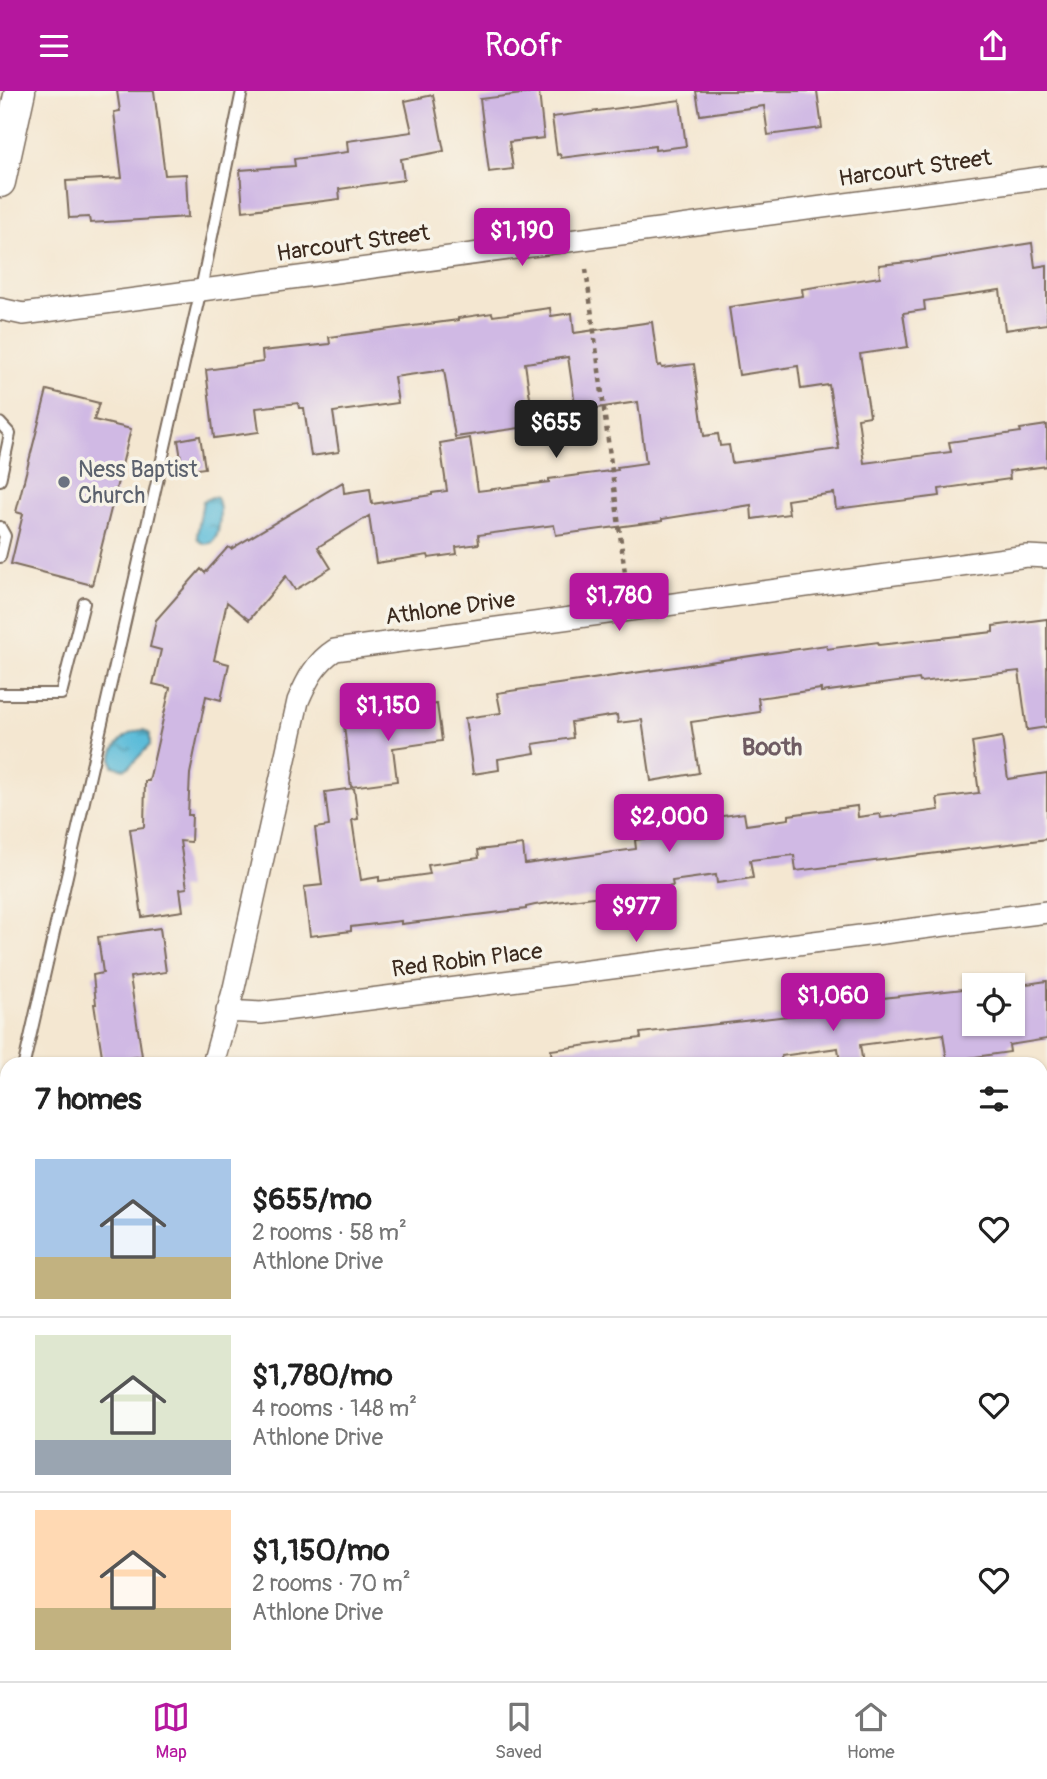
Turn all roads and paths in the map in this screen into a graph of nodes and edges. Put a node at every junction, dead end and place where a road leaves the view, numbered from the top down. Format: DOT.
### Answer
graph roads {
  1 [pos="20,91"];
  2 [pos="242,91"];
  3 [pos="1047,177"];
  4 [pos="0,182"];
  5 [pos="586,269"];
  6 [pos="201,290"];
  7 [pos="0,309"];
  8 [pos="0,422"];
  9 [pos="0,480"];
  10 [pos="0,527"];
  11 [pos="0,557"];
  12 [pos="1047,557"];
  13 [pos="625,573"];
  14 [pos="84,603"];
  15 [pos="0,694"];
  16 [pos="1047,912"];
  17 [pos="227,1011"];
  18 [pos="26,1057"];
  19 [pos="215,1057"];
  1 -- 4 [label="main road"];
  2 -- 6 [label="lane"];
  3 -- 6 [label="street, Harcourt Street"];
  5 -- 13 [label="path"];
  6 -- 7 [label="street, Harcourt Street"];
  6 -- 18 [label="lane"];
  8 -- 9 [label="lane"];
  10 -- 11 [label="lane"];
  12 -- 17 [label="street, Athlone Drive"];
  14 -- 15 [label="lane"];
  16 -- 17 [label="street, Red Robin Place"];
  17 -- 19 [label="street, Athlone Drive"];
}
